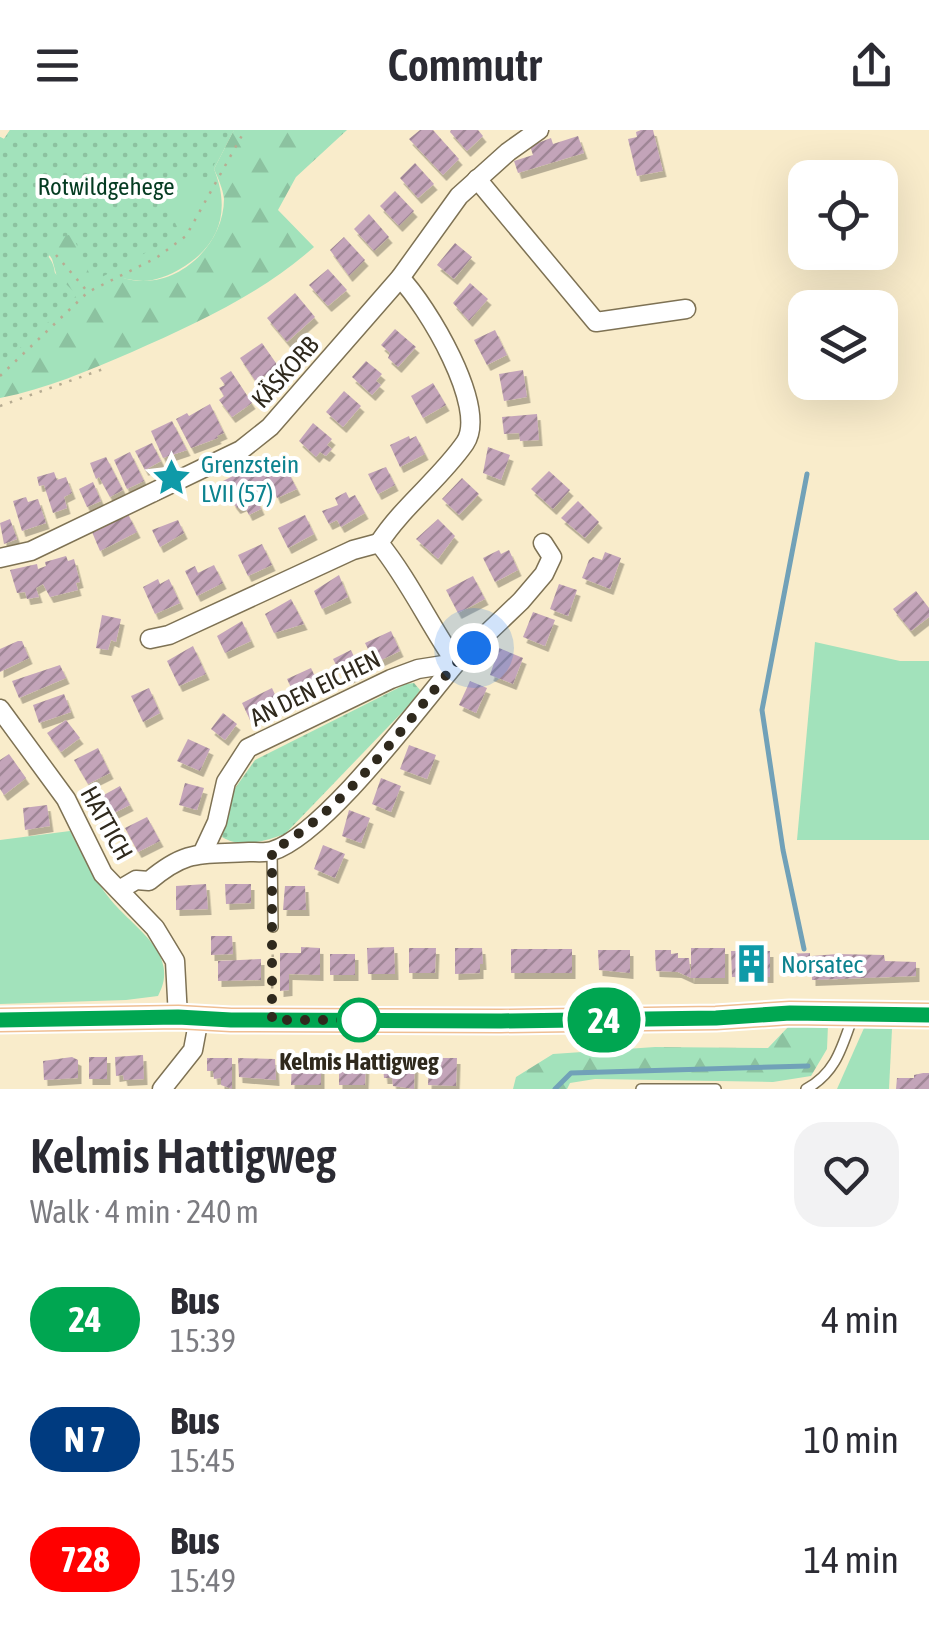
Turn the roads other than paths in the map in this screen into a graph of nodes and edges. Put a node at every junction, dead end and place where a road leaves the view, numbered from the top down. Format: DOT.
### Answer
graph roads {
  1 [pos="540,130"];
  2 [pos="477,179"];
  3 [pos="400,278"];
  4 [pos="686,309"];
  5 [pos="379,543"];
  6 [pos="542,543"];
  7 [pos="0,558"];
  8 [pos="150,640"];
  9 [pos="456,663"];
  10 [pos="0,708"];
  11 [pos="272,851"];
  12 [pos="203,852"];
  13 [pos="149,881"];
  14 [pos="119,890"];
  15 [pos="138,909"];
  16 [pos="273,926"];
  17 [pos="854,1014"];
  18 [pos="929,1015"];
  19 [pos="189,1018"];
  20 [pos="0,1020"];
  21 [pos="162,1089"];
  22 [pos="641,1089"];
  23 [pos="716,1089"];
  24 [pos="806,1089"];
  1 -- 2 [label="street, KÄSKORB"];
  2 -- 3 [label="street, KÄSKORB"];
  2 -- 4 [label="street"];
  3 -- 5 [label="street"];
  3 -- 7 [label="street, KÄSKORB"];
  5 -- 8 [label="street"];
  5 -- 9 [label="street"];
  6 -- 9 [label="street, AN DEN EICHEN"];
  9 -- 11 [label="street, AN DEN EICHEN"];
  9 -- 12 [label="street, AN DEN EICHEN"];
  10 -- 14 [label="street, HATTICH"];
  11 -- 12 [label="street"];
  11 -- 16 [label="lane"];
  12 -- 13 [label="street"];
  13 -- 14 [label="street"];
  13 -- 15 [label="street"];
  14 -- 15 [label="street, HATTICH"];
  15 -- 19 [label="street, HATTICH"];
  17 -- 18 [label="main road"];
  17 -- 19 [label="main road"];
  17 -- 24 [label="lane"];
  19 -- 20 [label="main road"];
  19 -- 21 [label="street"];
  22 -- 23 [label="lane"];
}
